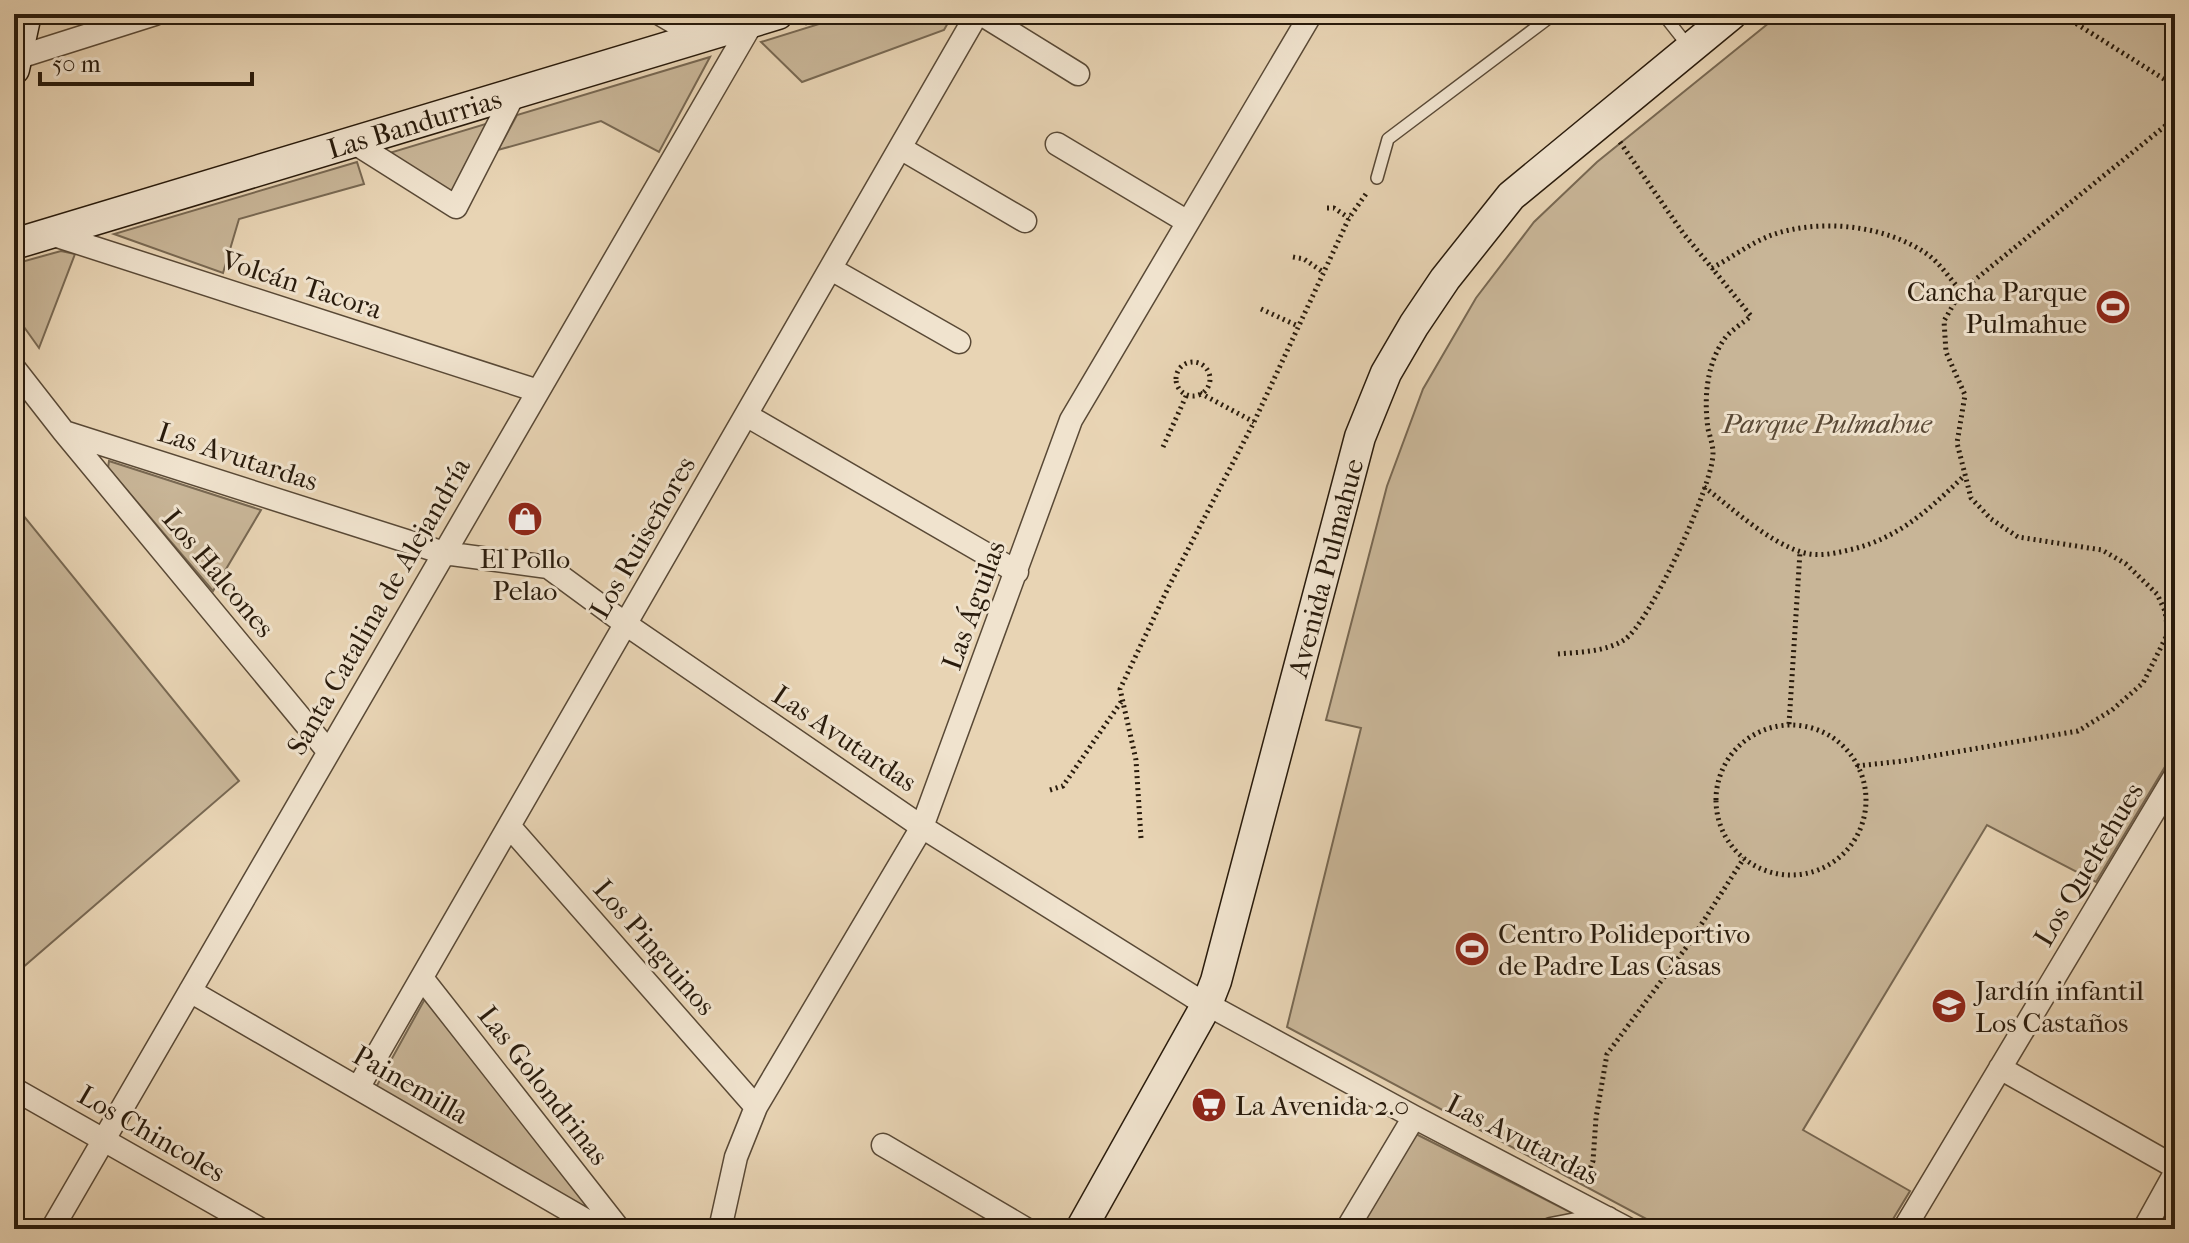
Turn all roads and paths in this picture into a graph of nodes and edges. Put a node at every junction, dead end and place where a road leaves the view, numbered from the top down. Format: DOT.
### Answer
graph roads {
  1 [pos="26,14"];
  2 [pos="155,14"];
  3 [pos="660,14"];
  4 [pos="979,14"];
  5 [pos="1311,14"];
  6 [pos="1554,14"];
  7 [pos="1663,14"];
  8 [pos="1732,14"];
  9 [pos="2061,14"];
  10 [pos="762,17"];
  11 [pos="701,38"];
  12 [pos="1689,47"];
  13 [pos="15,64"];
  14 [pos="1078,74"];
  15 [pos="2175,86"];
  16 [pos="514,94"];
  17 [pos="2175,118"];
  18 [pos="1602,119"];
  19 [pos="353,142"];
  20 [pos="1057,144"];
  21 [pos="902,149"];
  22 [pos="1377,178"];
  23 [pos="1327,208"];
  24 [pos="1349,218"];
  25 [pos="14,220"];
  26 [pos="1025,221"];
  27 [pos="1186,221"];
  28 [pos="48,233"];
  29 [pos="14,244"];
  30 [pos="1293,257"];
  31 [pos="1712,268"];
  32 [pos="831,269"];
  33 [pos="1323,272"];
  34 [pos="1961,291"];
  35 [pos="1261,309"];
  36 [pos="1298,326"];
  37 [pos="959,342"];
  38 [pos="14,368"];
  39 [pos="538,391"];
  40 [pos="1200,393"];
  41 [pos="1187,394"];
  42 [pos="746,415"];
  43 [pos="1254,422"];
  44 [pos="64,432"];
  45 [pos="1163,447"];
  46 [pos="1966,474"];
  47 [pos="1704,487"];
  48 [pos="1800,552"];
  49 [pos="444,553"];
  50 [pos="1017,572"];
  51 [pos="627,625"];
  52 [pos="1558,654"];
  53 [pos="1121,702"];
  54 [pos="1789,724"];
  55 [pos="328,751"];
  56 [pos="1857,766"];
  57 [pos="2175,776"];
  58 [pos="1050,790"];
  59 [pos="510,827"];
  60 [pos="922,827"];
  61 [pos="1141,838"];
  62 [pos="1744,858"];
  63 [pos="422,978"];
  64 [pos="190,991"];
  65 [pos="1207,1004"];
  66 [pos="2000,1068"];
  67 [pos="358,1088"];
  68 [pos="14,1089"];
  69 [pos="756,1107"];
  70 [pos="1414,1117"];
  71 [pos="103,1141"];
  72 [pos="883,1145"];
  73 [pos="2175,1167"];
  74 [pos="2175,1173"];
  75 [pos="1586,1179"];
  76 [pos="1608,1218"];
  77 [pos="52,1229"];
  78 [pos="260,1229"];
  79 [pos="601,1229"];
  80 [pos="619,1229"];
  81 [pos="720,1229"];
  82 [pos="1026,1229"];
  83 [pos="1081,1229"];
  84 [pos="1347,1229"];
  85 [pos="1551,1229"];
  86 [pos="1628,1229"];
  87 [pos="1904,1229"];
  88 [pos="2144,1229"];
  1 -- 13 [label="street"];
  2 -- 13 [label="street"];
  3 -- 11 [label="street"];
  4 -- 14 [label="street"];
  4 -- 21 [label="street, Los Ruiseñores"];
  5 -- 27 [label="street, Las Águilas"];
  6 -- 22 [label="lane"];
  7 -- 12 [label="lane"];
  8 -- 12 [label="street, Avenida Pulmahue"];
  9 -- 15 [label="path"];
  10 -- 11 [label="street, Las Bandurrias"];
  10 -- 39 [label="street, Santa Catalina de Alejandría"];
  11 -- 16 [label="street, Las Bandurrias"];
  12 -- 18 [label="street, Avenida Pulmahue"];
  16 -- 19 [label="street, Las Bandurrias"];
  16 -- 19 [label="street"];
  17 -- 34 [label="path"];
  18 -- 31 [label="path"];
  18 -- 65 [label="street, Avenida Pulmahue"];
  19 -- 28 [label="street, Las Bandurrias"];
  20 -- 27 [label="street"];
  21 -- 26 [label="street"];
  21 -- 32 [label="street, Los Ruiseñores"];
  22 -- 24 [label="path"];
  23 -- 24 [label="path"];
  24 -- 33 [label="path"];
  25 -- 28 [label="street"];
  27 -- 50 [label="street, Las Águilas"];
  28 -- 29 [label="street, Las Bandurrias"];
  28 -- 39 [label="street, Volcán Tacora"];
  30 -- 33 [label="path"];
  31 -- 34 [label="path"];
  31 -- 47 [label="path"];
  32 -- 37 [label="street"];
  32 -- 42 [label="street, Los Ruiseñores"];
  33 -- 36 [label="path"];
  34 -- 46 [label="path"];
  35 -- 36 [label="path"];
  36 -- 43 [label="path"];
  38 -- 44 [label="street"];
  39 -- 49 [label="street, Santa Catalina de Alejandría"];
  40 -- 41 [label="path"];
  40 -- 41 [label="path"];
  40 -- 43 [label="path"];
  41 -- 45 [label="path"];
  42 -- 50 [label="street"];
  42 -- 51 [label="street, Los Ruiseñores"];
  43 -- 53 [label="path"];
  44 -- 49 [label="street, Las Avutardas"];
  44 -- 55 [label="street, Los Halcones"];
  46 -- 48 [label="path"];
  46 -- 56 [label="path"];
  47 -- 48 [label="path"];
  47 -- 52 [label="path"];
  48 -- 54 [label="path"];
  49 -- 51 [label="street, Las Avutardas"];
  49 -- 55 [label="street, Santa Catalina de Alejandría"];
  50 -- 60 [label="street, Las Águilas"];
  51 -- 59 [label="street, Los Ruiseñores"];
  51 -- 60 [label="street, Las Avutardas"];
  53 -- 58 [label="path"];
  53 -- 61 [label="path"];
  54 -- 56 [label="path"];
  54 -- 62 [label="path"];
  55 -- 64 [label="street, Santa Catalina de Alejandría"];
  56 -- 62 [label="path"];
  57 -- 66 [label="street, Los Queltehues"];
  59 -- 63 [label="street, Los Ruiseñores"];
  59 -- 69 [label="street, Los Pinguinos"];
  60 -- 65 [label="street, Las Avutardas"];
  60 -- 69 [label="street, Las Águilas"];
  62 -- 75 [label="path"];
  63 -- 67 [label="street, Los Ruiseñores"];
  63 -- 80 [label="street, Las Golondrinas"];
  64 -- 67 [label="street, Painemilla"];
  64 -- 71 [label="street, Santa Catalina de Alejandría"];
  65 -- 70 [label="street, Las Avutardas"];
  65 -- 83 [label="street, Avenida Pulmahue"];
  66 -- 73 [label="street"];
  66 -- 87 [label="street, Los Queltehues"];
  67 -- 79 [label="street, Painemilla"];
  68 -- 71 [label="street, Los Chincoles"];
  69 -- 81 [label="street, Las Águilas"];
  70 -- 76 [label="street, Las Avutardas"];
  70 -- 84 [label="street"];
  71 -- 77 [label="street, Santa Catalina de Alejandría"];
  71 -- 78 [label="street, Los Chincoles"];
  72 -- 82 [label="street"];
  74 -- 88 [label="street"];
  76 -- 85 [label="street"];
  76 -- 86 [label="street, Las Avutardas"];
}
